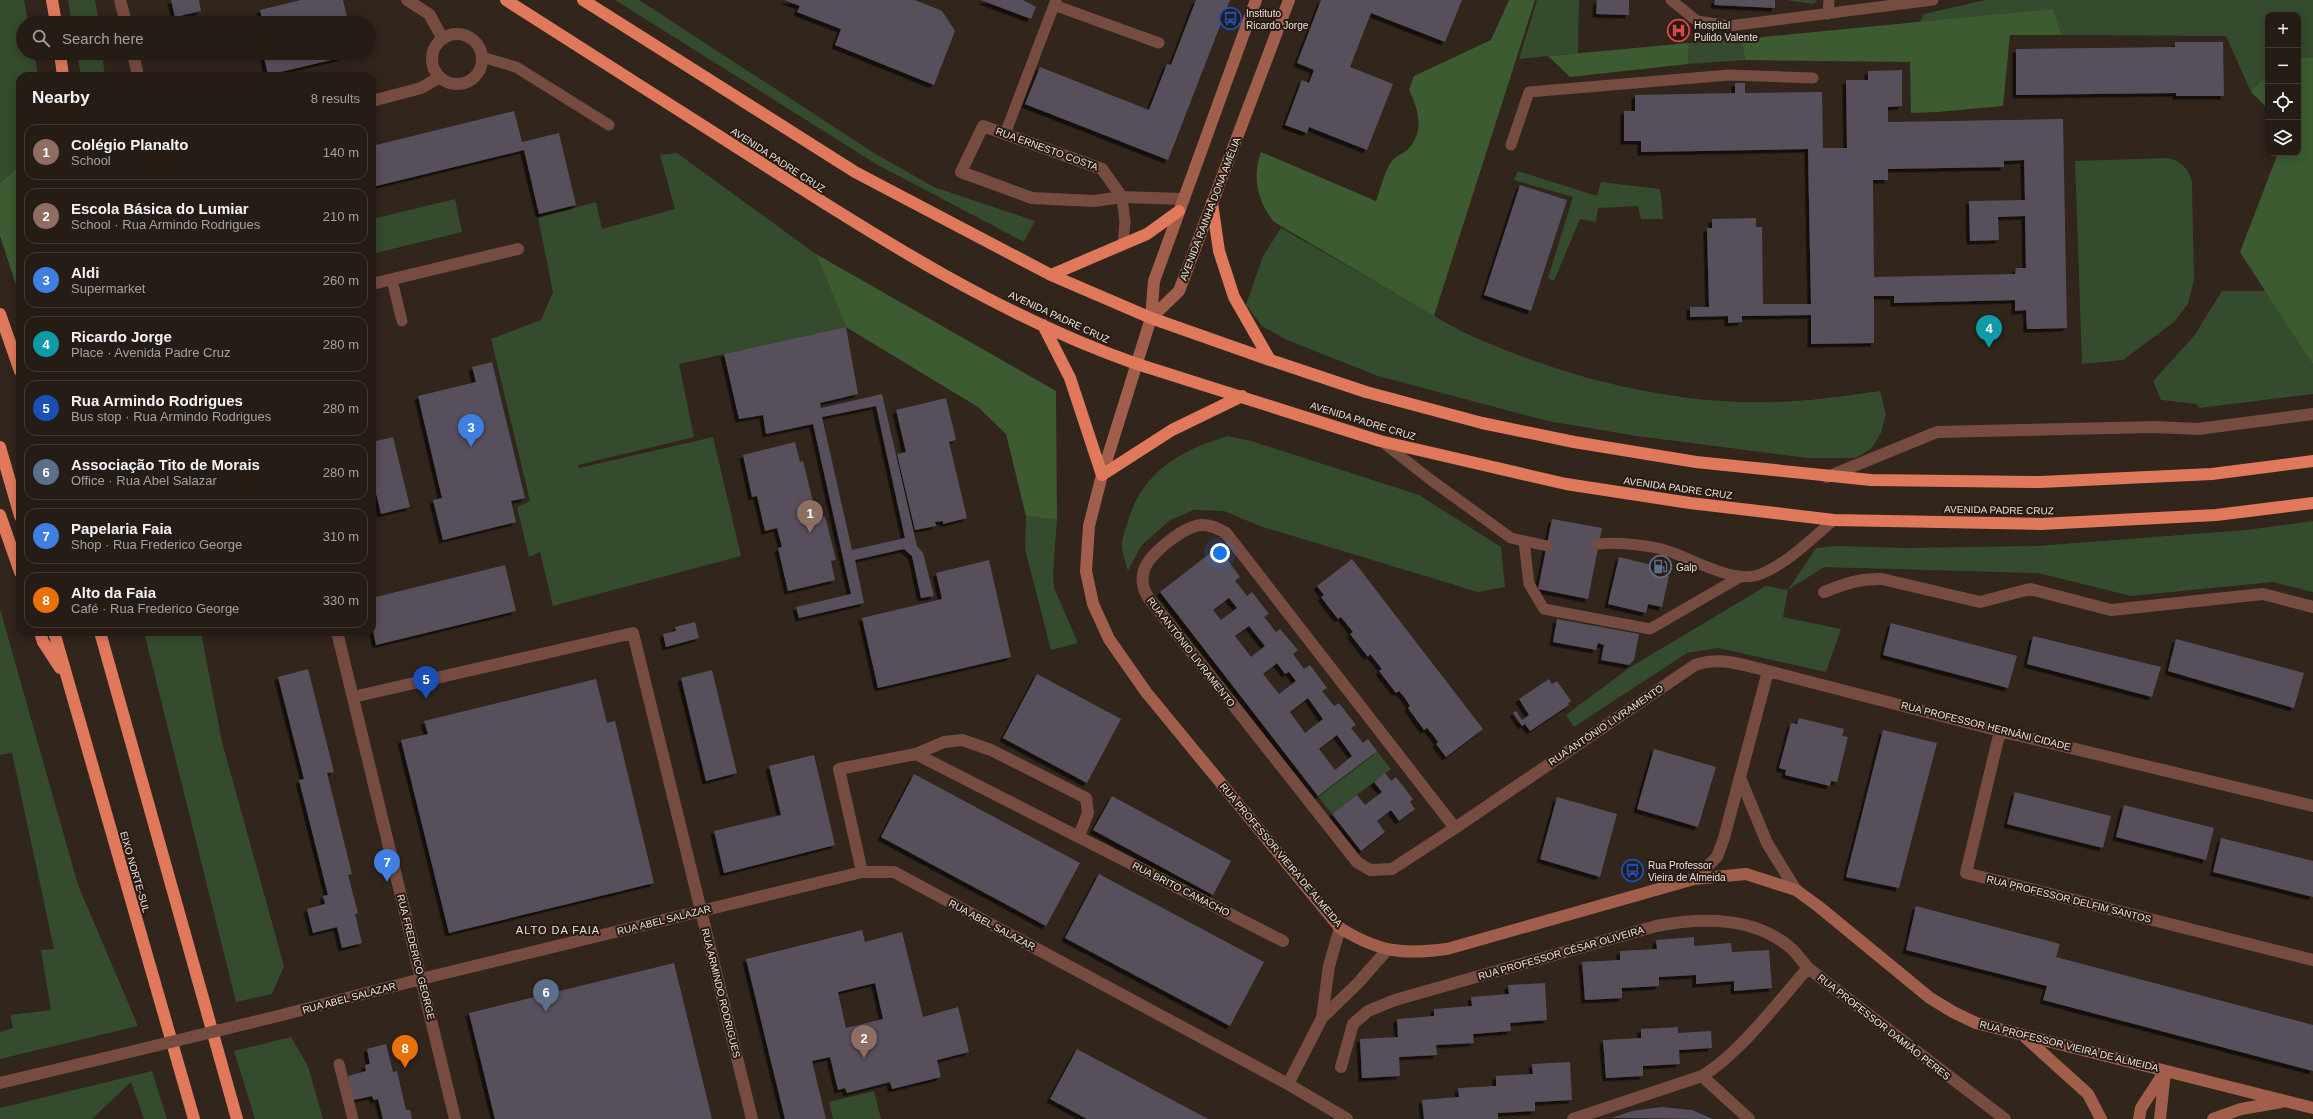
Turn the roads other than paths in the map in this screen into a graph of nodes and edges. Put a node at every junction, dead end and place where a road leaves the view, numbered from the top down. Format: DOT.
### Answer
graph roads {
  1 [pos="52,0"];
  2 [pos="120,0"];
  3 [pos="406,0"];
  4 [pos="506,0"];
  5 [pos="583,0"];
  6 [pos="1256,0"];
  7 [pos="1289,0"];
  8 [pos="1671,0"];
  9 [pos="1829,0"];
  10 [pos="1933,0"];
  11 [pos="1055,3"];
  12 [pos="1828,14"];
  13 [pos="55,16"];
  14 [pos="124,16"];
  15 [pos="443,39"];
  16 [pos="1159,43"];
  17 [pos="482,57"];
  18 [pos="61,60"];
  19 [pos="135,60"];
  20 [pos="62,72"];
  21 [pos="137,72"];
  22 [pos="440,77"];
  23 [pos="1813,78"];
  24 [pos="376,100"];
  25 [pos="609,125"];
  26 [pos="1005,134"];
  27 [pos="1511,145"];
  28 [pos="1122,197"];
  29 [pos="1212,203"];
  30 [pos="1182,205"];
  31 [pos="1123,244"];
  32 [pos="518,249"];
  33 [pos="1051,275"];
  34 [pos="392,280"];
  35 [pos="376,283"];
  36 [pos="0,314"];
  37 [pos="1151,318"];
  38 [pos="402,321"];
  39 [pos="1043,325"];
  40 [pos="16,360"];
  41 [pos="1270,360"];
  42 [pos="1137,364"];
  43 [pos="1242,396"];
  44 [pos="2313,414"];
  45 [pos="1380,441"];
  46 [pos="0,447"];
  47 [pos="2313,461"];
  48 [pos="1102,475"];
  49 [pos="1827,476"];
  50 [pos="16,502"];
  51 [pos="2313,503"];
  52 [pos="0,515"];
  53 [pos="1834,520"];
  54 [pos="1524,541"];
  55 [pos="1598,544"];
  56 [pos="1547,546"];
  57 [pos="16,561"];
  58 [pos="1740,577"];
  59 [pos="1824,592"];
  60 [pos="2313,607"];
  61 [pos="41,636"];
  62 [pos="55,636"];
  63 [pos="101,636"];
  64 [pos="104,636"];
  65 [pos="338,636"];
  66 [pos="106,652"];
  67 [pos="1768,671"];
  68 [pos="68,678"];
  69 [pos="353,696"];
  70 [pos="2000,731"];
  71 [pos="916,754"];
  72 [pos="1741,780"];
  73 [pos="2313,806"];
  74 [pos="1455,828"];
  75 [pos="1078,836"];
  76 [pos="862,872"];
  77 [pos="1694,879"];
  78 [pos="1796,890"];
  79 [pos="702,911"];
  80 [pos="1340,928"];
  81 [pos="1283,941"];
  82 [pos="1386,950"];
  83 [pos="2313,960"];
  84 [pos="1808,968"];
  85 [pos="421,979"];
  86 [pos="1322,1018"];
  87 [pos="2023,1036"];
  88 [pos="338,1064"];
  89 [pos="1341,1067"];
  90 [pos="2165,1071"];
  91 [pos="1702,1076"];
  92 [pos="0,1083"];
  93 [pos="1288,1084"];
  94 [pos="2287,1101"];
  95 [pos="2313,1108"];
  96 [pos="194,1119"];
  97 [pos="237,1119"];
  98 [pos="352,1119"];
  99 [pos="455,1119"];
  100 [pos="752,1119"];
  101 [pos="1347,1119"];
  102 [pos="1573,1119"];
  103 [pos="1749,1119"];
  104 [pos="2005,1119"];
  105 [pos="2101,1119"];
  106 [pos="2140,1119"];
  107 [pos="2160,1119"];
  108 [pos="2213,1119"];
  1 -- 13 [label="highway"];
  2 -- 14 [label="street"];
  3 -- 15 [label="street"];
  4 -- 39 [label="highway, AVENIDA PADRE CRUZ"];
  5 -- 33 [label="highway"];
  6 -- 30 [label="street"];
  7 -- 29 [label="street, AVENIDA RAINHA DONA AMÉLIA"];
  8 -- 12 [label="lane"];
  9 -- 12 [label="lane"];
  10 -- 12 [label="lane"];
  11 -- 16 [label="lane"];
  11 -- 26 [label="lane"];
  15 -- 17 [label="street"];
  15 -- 22 [label="street"];
  17 -- 22 [label="street"];
  17 -- 25 [label="lane"];
  18 -- 20 [label="highway"];
  19 -- 21 [label="street"];
  22 -- 24 [label="street"];
  23 -- 27 [label="lane"];
  26 -- 28 [label="street, RUA ERNESTO COSTA"];
  26 -- 28 [label="street, RUA ERNESTO COSTA"];
  28 -- 30 [label="street, RUA ERNESTO COSTA"];
  28 -- 31 [label="lane"];
  29 -- 37 [label="street, AVENIDA RAINHA DONA AMÉLIA"];
  29 -- 41 [label="highway"];
  30 -- 31 [label="highway"];
  30 -- 37 [label="street"];
  31 -- 33 [label="highway"];
  32 -- 34 [label="street"];
  33 -- 37 [label="highway"];
  34 -- 35 [label="street"];
  34 -- 38 [label="lane"];
  36 -- 40 [label="highway"];
  37 -- 41 [label="highway"];
  37 -- 42 [label="street, RUA PROFESSOR VIEIRA DE ALMEIDA"];
  39 -- 42 [label="highway, AVENIDA PADRE CRUZ"];
  39 -- 48 [label="highway"];
  41 -- 49 [label="highway"];
  42 -- 43 [label="highway, AVENIDA PADRE CRUZ"];
  42 -- 48 [label="street, RUA PROFESSOR VIEIRA DE ALMEIDA"];
  43 -- 45 [label="highway, AVENIDA PADRE CRUZ"];
  43 -- 48 [label="highway"];
  44 -- 49 [label="street"];
  45 -- 53 [label="highway, AVENIDA PADRE CRUZ"];
  45 -- 54 [label="lane"];
  46 -- 50 [label="highway"];
  47 -- 49 [label="highway"];
  48 -- 80 [label="street, RUA PROFESSOR VIEIRA DE ALMEIDA"];
  51 -- 53 [label="highway, AVENIDA PADRE CRUZ"];
  52 -- 57 [label="highway"];
  53 -- 58 [label="lane"];
  54 -- 56 [label="lane"];
  54 -- 58 [label="lane"];
  55 -- 58 [label="lane"];
  59 -- 60 [label="street"];
  61 -- 68 [label="highway"];
  62 -- 68 [label="highway, EIXO NORTE-SUL"];
  63 -- 66 [label="highway"];
  64 -- 66 [label="highway"];
  65 -- 69 [label="street, RUA FREDERICO GEORGE"];
  66 -- 97 [label="highway"];
  67 -- 70 [label="street, RUA PROFESSOR HERNÂNI CIDADE"];
  67 -- 72 [label="street"];
  67 -- 74 [label="street, RUA ANTÓNIO LIVRAMENTO"];
  68 -- 96 [label="highway, EIXO NORTE-SUL"];
  69 -- 79 [label="street, RUA ARMINDO RODRIGUES"];
  69 -- 85 [label="street, RUA FREDERICO GEORGE"];
  70 -- 73 [label="street, RUA PROFESSOR HERNÂNI CIDADE"];
  70 -- 83 [label="street, RUA PROFESSOR DELFIM SANTOS"];
  71 -- 75 [label="street, RUA BRITO CAMACHO"];
  71 -- 75 [label="street"];
  71 -- 76 [label="street"];
  72 -- 77 [label="street"];
  72 -- 78 [label="street"];
  74 -- 74 [label="street, RUA ANTÓNIO LIVRAMENTO"];
  75 -- 81 [label="street, RUA BRITO CAMACHO"];
  76 -- 79 [label="street, RUA ABEL SALAZAR"];
  76 -- 93 [label="street, RUA ABEL SALAZAR"];
  77 -- 78 [label="street, RUA PROFESSOR VIEIRA DE ALMEIDA"];
  77 -- 82 [label="street, RUA PROFESSOR VIEIRA DE ALMEIDA"];
  78 -- 87 [label="street, RUA PROFESSOR VIEIRA DE ALMEIDA"];
  79 -- 85 [label="street, RUA ABEL SALAZAR"];
  79 -- 100 [label="street, RUA ARMINDO RODRIGUES"];
  80 -- 82 [label="street, RUA PROFESSOR VIEIRA DE ALMEIDA"];
  80 -- 86 [label="street"];
  82 -- 86 [label="street"];
  84 -- 89 [label="street, RUA PROFESSOR CÉSAR OLIVEIRA"];
  84 -- 91 [label="street, RUA PROFESSOR DAMIÃO PERES"];
  84 -- 104 [label="street, RUA PROFESSOR DAMIÃO PERES"];
  85 -- 92 [label="street, RUA ABEL SALAZAR, bridge"];
  85 -- 99 [label="street, RUA FREDERICO GEORGE"];
  86 -- 93 [label="street"];
  87 -- 90 [label="street, RUA PROFESSOR VIEIRA DE ALMEIDA"];
  87 -- 105 [label="street"];
  88 -- 98 [label="lane"];
  90 -- 94 [label="street, RUA PROFESSOR VIEIRA DE ALMEIDA"];
  90 -- 106 [label="street"];
  90 -- 107 [label="street"];
  91 -- 102 [label="street, RUA PROFESSOR DAMIÃO PERES"];
  91 -- 103 [label="street"];
  93 -- 101 [label="street, RUA ABEL SALAZAR"];
  94 -- 95 [label="street, RUA PROFESSOR VIEIRA DE ALMEIDA"];
  94 -- 108 [label="street"];
}
